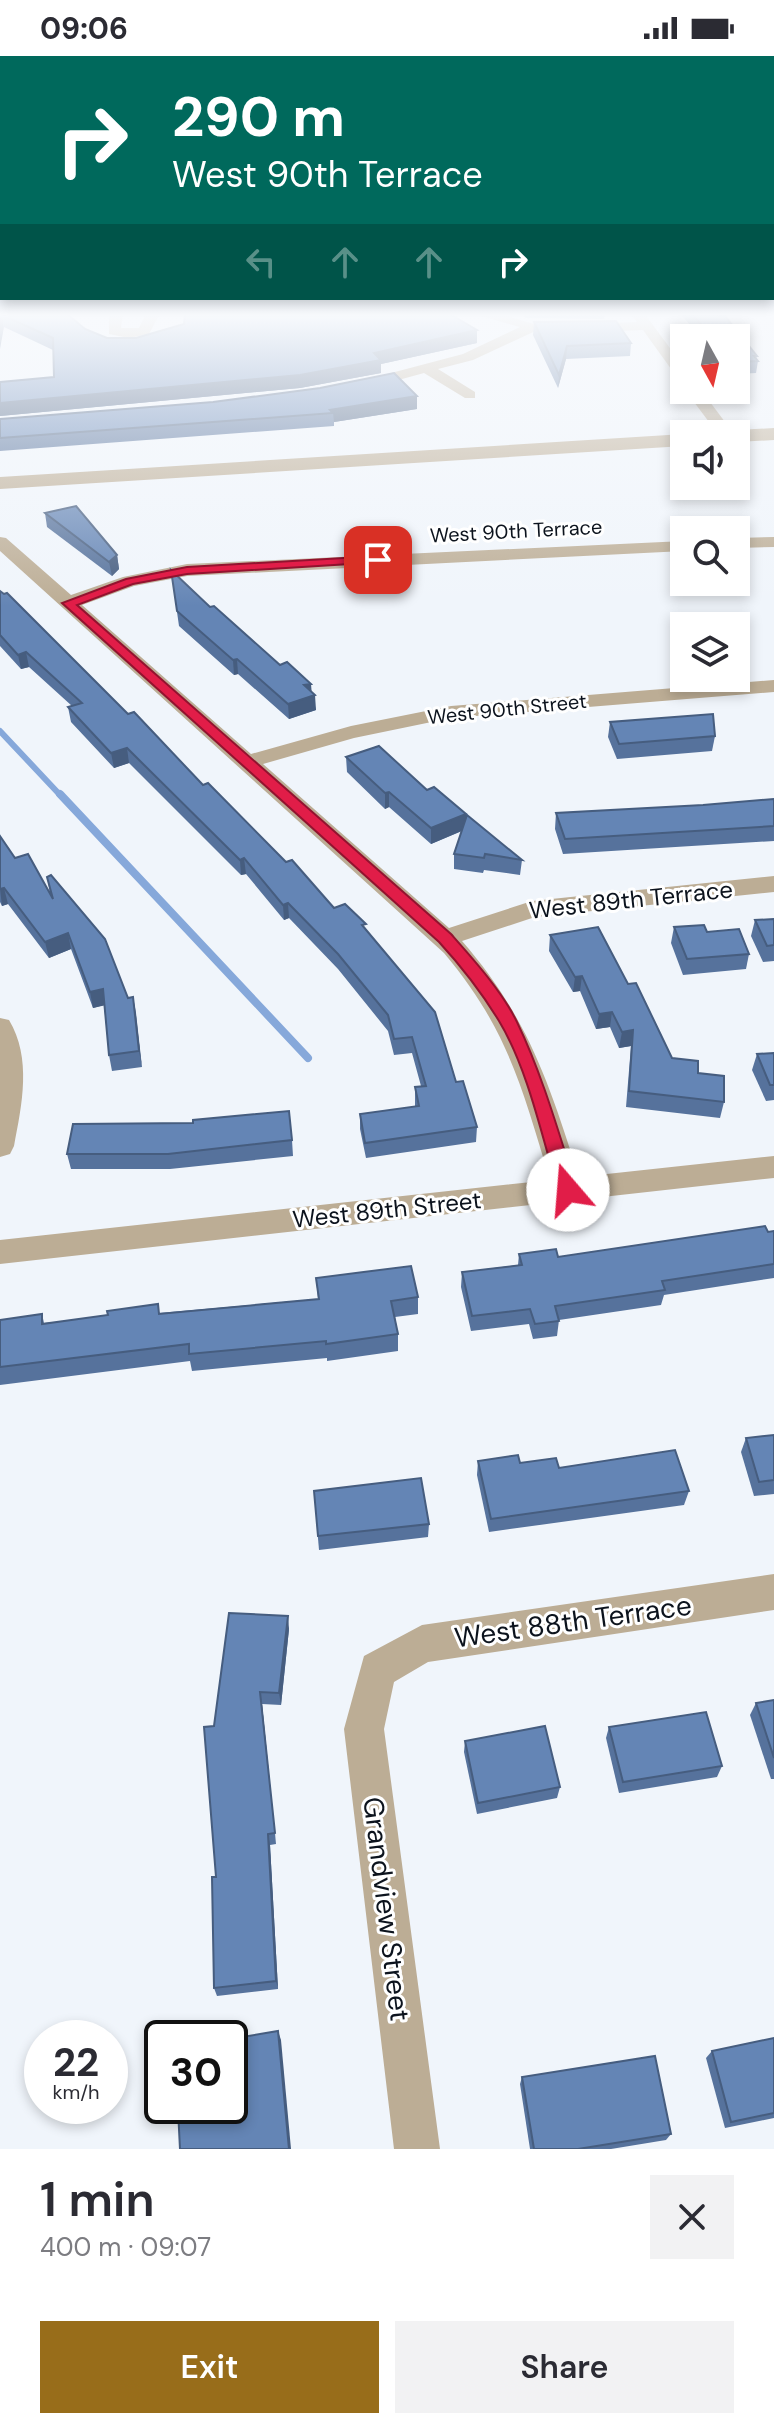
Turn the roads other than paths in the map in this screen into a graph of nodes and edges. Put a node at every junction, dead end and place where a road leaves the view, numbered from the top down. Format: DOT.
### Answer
graph roads {
  1 [pos="774,434"];
  2 [pos="750,435"];
  3 [pos="670,441"];
  4 [pos="0,483"];
  5 [pos="0,542"];
  6 [pos="774,542"];
  7 [pos="750,543"];
  8 [pos="670,547"];
  9 [pos="68,603"];
  10 [pos="774,686"];
  11 [pos="246,762"];
  12 [pos="774,884"];
  13 [pos="445,938"];
  14 [pos="0,1027"];
  15 [pos="0,1146"];
  16 [pos="774,1167"];
  17 [pos="568,1190"];
  18 [pos="0,1252"];
  19 [pos="774,1592"];
  20 [pos="378,1670"];
  21 [pos="417,2149"];
  1 -- 2 [label="street"];
  3 -- 4 [label="street"];
  5 -- 9 [label="street"];
  6 -- 7 [label="street"];
  8 -- 9 [label="street, West 90th Terrace"];
  9 -- 11 [label="street"];
  10 -- 11 [label="street, West 90th Street"];
  11 -- 13 [label="street"];
  12 -- 13 [label="street, West 89th Terrace"];
  13 -- 17 [label="street"];
  14 -- 15 [label="street"];
  16 -- 17 [label="street, West 89th Street"];
  17 -- 18 [label="street, West 89th Street"];
  19 -- 20 [label="street, West 88th Terrace"];
  20 -- 21 [label="street, Grandview Street"];
}
